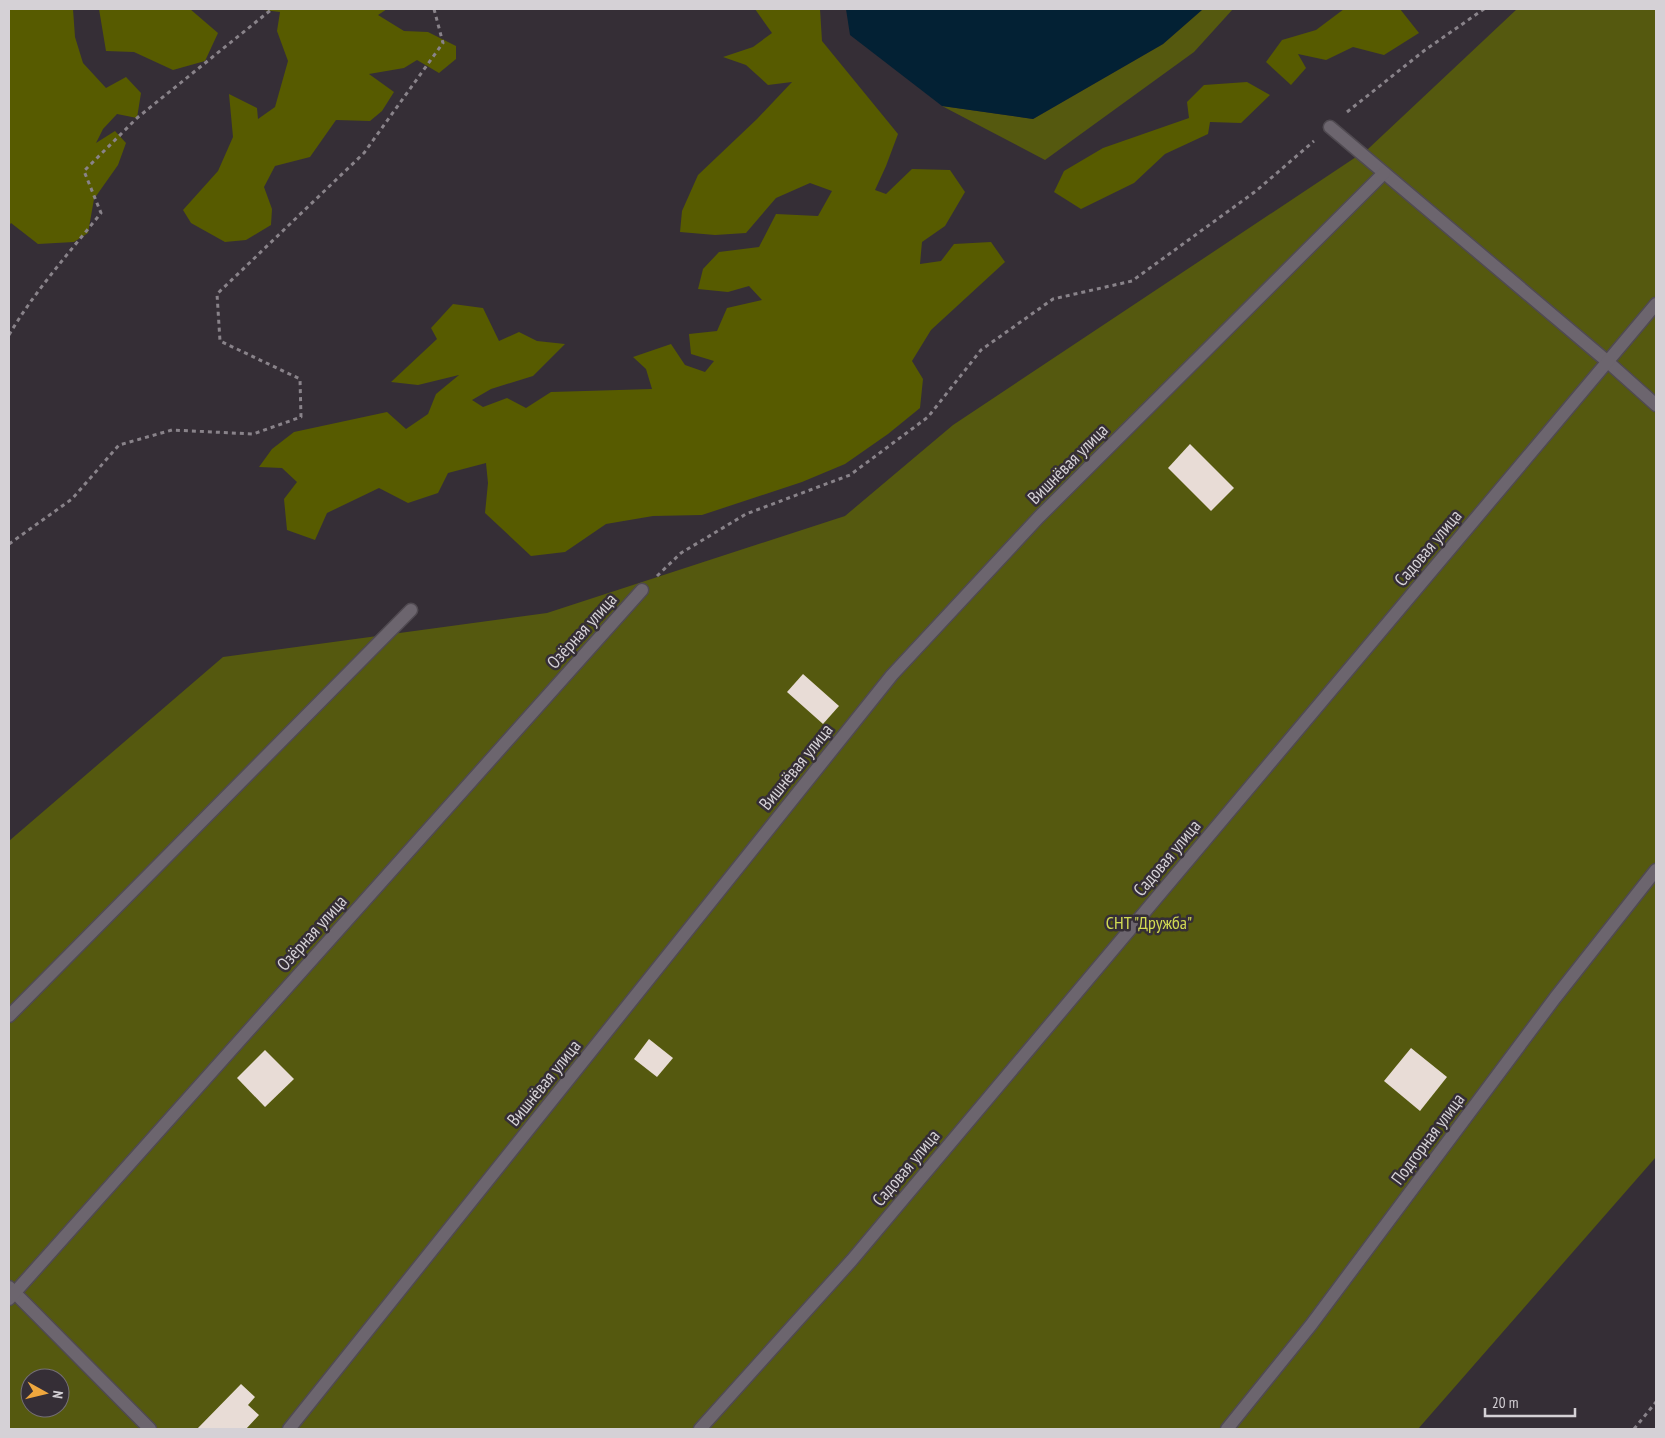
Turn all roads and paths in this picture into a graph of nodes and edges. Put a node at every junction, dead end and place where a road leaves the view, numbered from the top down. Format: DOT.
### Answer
graph roads {
  1 [pos="272,9"];
  2 [pos="434,9"];
  3 [pos="1484,9"];
  4 [pos="1330,127"];
  5 [pos="1384,173"];
  6 [pos="1656,304"];
  7 [pos="9,335"];
  8 [pos="1608,362"];
  9 [pos="1656,405"];
  10 [pos="9,544"];
  11 [pos="642,590"];
  12 [pos="411,610"];
  13 [pos="1656,870"];
  14 [pos="9,1016"];
  15 [pos="11,1293"];
  16 [pos="1656,1402"];
  17 [pos="150,1429"];
  18 [pos="289,1429"];
  19 [pos="700,1429"];
  20 [pos="1227,1429"];
  21 [pos="1634,1429"];
  1 -- 7 [label="path"];
  2 -- 10 [label="path"];
  3 -- 4 [label="path"];
  4 -- 5 [label="lane"];
  4 -- 11 [label="path"];
  5 -- 8 [label="lane"];
  5 -- 18 [label="lane, Вишнёвая улица"];
  6 -- 8 [label="lane, Садовая улица"];
  8 -- 9 [label="lane"];
  8 -- 19 [label="lane, Садовая улица"];
  11 -- 15 [label="lane, Озёрная улица"];
  12 -- 14 [label="lane"];
  13 -- 20 [label="lane, Подгорная улица"];
  15 -- 17 [label="lane"];
  16 -- 21 [label="path"];
}
